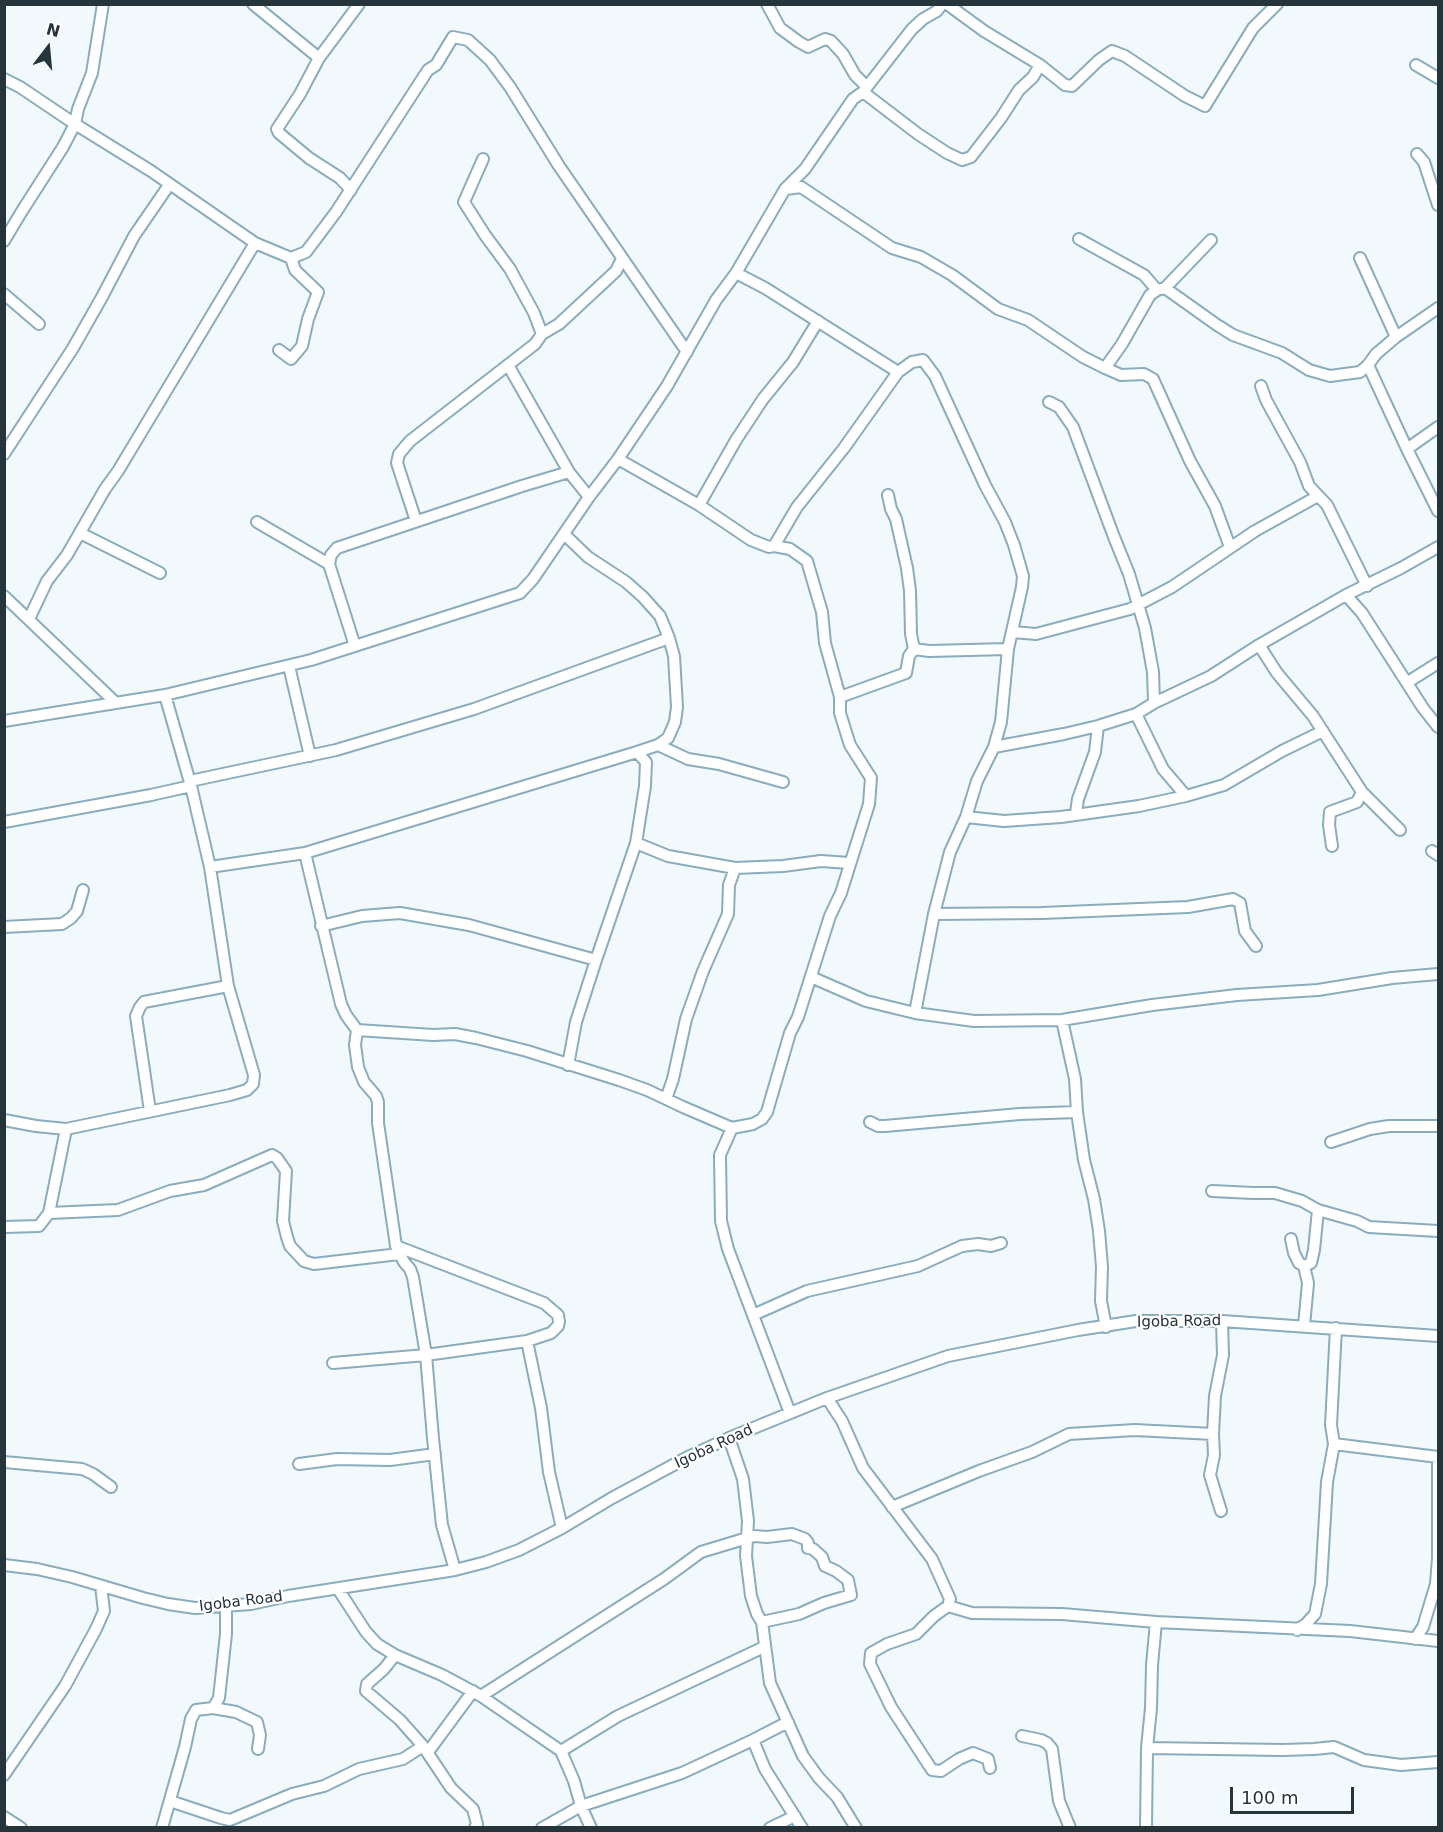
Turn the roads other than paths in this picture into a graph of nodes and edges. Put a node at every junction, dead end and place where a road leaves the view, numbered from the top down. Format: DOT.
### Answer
graph roads {
  1 [pos="103,4"];
  2 [pos="253,4"];
  3 [pos="359,4"];
  4 [pos="767,4"];
  5 [pos="942,4"];
  6 [pos="947,4"];
  7 [pos="1277,4"];
  8 [pos="319,58"];
  9 [pos="1040,65"];
  10 [pos="1416,65"];
  11 [pos="1438,78"];
  12 [pos="4,79"];
  13 [pos="864,89"];
  14 [pos="75,124"];
  15 [pos="1417,154"];
  16 [pos="483,159"];
  17 [pos="169,185"];
  18 [pos="785,189"];
  19 [pos="351,190"];
  20 [pos="1438,205"];
  21 [pos="1079,239"];
  22 [pos="1211,240"];
  23 [pos="4,241"];
  24 [pos="255,243"];
  25 [pos="291,258"];
  26 [pos="1360,258"];
  27 [pos="622,259"];
  28 [pos="736,273"];
  29 [pos="1161,289"];
  30 [pos="4,294"];
  31 [pos="1438,308"];
  32 [pos="818,321"];
  33 [pos="39,324"];
  34 [pos="542,334"];
  35 [pos="1396,337"];
  36 [pos="279,350"];
  37 [pos="687,352"];
  38 [pos="508,365"];
  39 [pos="1368,365"];
  40 [pos="1105,368"];
  41 [pos="898,372"];
  42 [pos="1261,386"];
  43 [pos="1049,402"];
  44 [pos="1438,427"];
  45 [pos="1407,449"];
  46 [pos="4,454"];
  47 [pos="618,459"];
  48 [pos="569,472"];
  49 [pos="888,495"];
  50 [pos="1317,496"];
  51 [pos="589,497"];
  52 [pos="699,505"];
  53 [pos="1438,511"];
  54 [pos="416,521"];
  55 [pos="257,522"];
  56 [pos="782,532"];
  57 [pos="80,533"];
  58 [pos="564,534"];
  59 [pos="774,546"];
  60 [pos="1230,547"];
  61 [pos="1438,547"];
  62 [pos="790,549"];
  63 [pos="329,564"];
  64 [pos="160,573"];
  65 [pos="1367,586"];
  66 [pos="1346,595"];
  67 [pos="4,596"];
  68 [pos="1139,603"];
  69 [pos="29,619"];
  70 [pos="1013,632"];
  71 [pos="669,638"];
  72 [pos="1259,645"];
  73 [pos="355,646"];
  74 [pos="914,649"];
  75 [pos="1008,649"];
  76 [pos="1438,663"];
  77 [pos="289,666"];
  78 [pos="1408,682"];
  79 [pos="165,695"];
  80 [pos="840,697"];
  81 [pos="116,703"];
  82 [pos="1154,703"];
  83 [pos="1136,714"];
  84 [pos="4,721"];
  85 [pos="1098,726"];
  86 [pos="1438,727"];
  87 [pos="1323,731"];
  88 [pos="658,744"];
  89 [pos="994,747"];
  90 [pos="637,752"];
  91 [pos="310,756"];
  92 [pos="783,782"];
  93 [pos="190,783"];
  94 [pos="1362,792"];
  95 [pos="1185,796"];
  96 [pos="1076,813"];
  97 [pos="966,817"];
  98 [pos="4,822"];
  99 [pos="1400,830"];
  100 [pos="636,843"];
  101 [pos="1332,846"];
  102 [pos="305,853"];
  103 [pos="849,863"];
  104 [pos="210,867"];
  105 [pos="735,868"];
  106 [pos="83,890"];
  107 [pos="934,914"];
  108 [pos="321,926"];
  109 [pos="4,927"];
  110 [pos="1256,946"];
  111 [pos="596,960"];
  112 [pos="1438,974"];
  113 [pos="811,977"];
  114 [pos="228,986"];
  115 [pos="915,1013"];
  116 [pos="1062,1020"];
  117 [pos="357,1030"];
  118 [pos="568,1065"];
  119 [pos="666,1099"];
  120 [pos="150,1112"];
  121 [pos="1077,1112"];
  122 [pos="4,1120"];
  123 [pos="870,1122"];
  124 [pos="1438,1126"];
  125 [pos="732,1128"];
  126 [pos="66,1129"];
  127 [pos="1331,1142"];
  128 [pos="1212,1191"];
  129 [pos="1318,1210"];
  130 [pos="49,1212"];
  131 [pos="4,1227"];
  132 [pos="1438,1231"];
  133 [pos="1291,1239"];
  134 [pos="1001,1243"];
  135 [pos="398,1250"];
  136 [pos="1304,1266"];
  137 [pos="753,1315"];
  138 [pos="1222,1321"];
  139 [pos="1304,1326"];
  140 [pos="1106,1327"];
  141 [pos="1336,1328"];
  142 [pos="1438,1336"];
  143 [pos="527,1341"];
  144 [pos="426,1355"];
  145 [pos="333,1363"];
  146 [pos="827,1398"];
  147 [pos="790,1413"];
  148 [pos="1213,1434"];
  149 [pos="729,1438"];
  150 [pos="1334,1444"];
  151 [pos="435,1454"];
  152 [pos="4,1462"];
  153 [pos="299,1464"];
  154 [pos="111,1487"];
  155 [pos="892,1508"];
  156 [pos="1221,1511"];
  157 [pos="562,1528"];
  158 [pos="747,1538"];
  159 [pos="4,1565"];
  160 [pos="455,1570"];
  161 [pos="101,1586"];
  162 [pos="338,1589"];
  163 [pos="226,1606"];
  164 [pos="948,1606"];
  165 [pos="1316,1614"];
  166 [pos="762,1622"];
  167 [pos="1156,1622"];
  168 [pos="1297,1630"];
  169 [pos="1325,1630"];
  170 [pos="1415,1639"];
  171 [pos="1438,1641"];
  172 [pos="764,1647"];
  173 [pos="394,1655"];
  174 [pos="477,1694"];
  175 [pos="213,1707"];
  176 [pos="788,1722"];
  177 [pos="1022,1736"];
  178 [pos="753,1740"];
  179 [pos="1147,1748"];
  180 [pos="258,1749"];
  181 [pos="426,1749"];
  182 [pos="561,1751"];
  183 [pos="1438,1762"];
  184 [pos="990,1768"];
  185 [pos="4,1775"];
  186 [pos="170,1801"];
  187 [pos="581,1806"];
  188 [pos="795,1816"];
  189 [pos="4,1817"];
  190 [pos="233,1824"];
  191 [pos="479,1826"];
  192 [pos="21,1827"];
  193 [pos="162,1827"];
  194 [pos="542,1827"];
  195 [pos="591,1827"];
  196 [pos="770,1827"];
  197 [pos="802,1827"];
  198 [pos="856,1827"];
  199 [pos="1070,1827"];
  200 [pos="1146,1827"];
  1 -- 14 [label="street"];
  2 -- 8 [label="street"];
  3 -- 8 [label="street"];
  4 -- 13 [label="street"];
  5 -- 13 [label="street"];
  6 -- 9 [label="street"];
  7 -- 9 [label="street"];
  8 -- 19 [label="street"];
  9 -- 13 [label="street"];
  10 -- 11 [label="street"];
  12 -- 14 [label="street"];
  13 -- 18 [label="street"];
  14 -- 17 [label="street"];
  14 -- 23 [label="street"];
  15 -- 20 [label="street"];
  16 -- 34 [label="street"];
  17 -- 24 [label="street"];
  17 -- 46 [label="street"];
  18 -- 28 [label="street"];
  18 -- 40 [label="street"];
  19 -- 25 [label="street"];
  19 -- 27 [label="street"];
  21 -- 29 [label="street"];
  22 -- 29 [label="street"];
  24 -- 25 [label="street"];
  24 -- 57 [label="street"];
  25 -- 36 [label="street"];
  26 -- 35 [label="street"];
  27 -- 34 [label="street"];
  27 -- 37 [label="street"];
  28 -- 32 [label="street"];
  28 -- 37 [label="street"];
  29 -- 39 [label="street"];
  29 -- 40 [label="street"];
  30 -- 33 [label="street"];
  31 -- 35 [label="street"];
  32 -- 41 [label="street"];
  32 -- 52 [label="street"];
  34 -- 38 [label="street"];
  35 -- 39 [label="street"];
  37 -- 47 [label="street"];
  38 -- 48 [label="street"];
  38 -- 54 [label="street"];
  39 -- 45 [label="street"];
  40 -- 60 [label="street"];
  41 -- 56 [label="street"];
  41 -- 70 [label="street"];
  42 -- 50 [label="street"];
  43 -- 68 [label="street"];
  44 -- 45 [label="street"];
  45 -- 53 [label="street"];
  47 -- 51 [label="street"];
  47 -- 52 [label="street"];
  48 -- 51 [label="street"];
  48 -- 54 [label="street"];
  49 -- 74 [label="street"];
  50 -- 60 [label="street"];
  50 -- 65 [label="street"];
  51 -- 58 [label="street"];
  52 -- 59 [label="street"];
  54 -- 63 [label="street"];
  55 -- 63 [label="street"];
  56 -- 59 [label="street"];
  56 -- 62 [label="street"];
  57 -- 64 [label="street"];
  57 -- 69 [label="street"];
  58 -- 71 [label="street"];
  58 -- 73 [label="street"];
  59 -- 62 [label="street"];
  60 -- 68 [label="street"];
  61 -- 65 [label="street"];
  62 -- 80 [label="street"];
  63 -- 73 [label="street"];
  65 -- 66 [label="street"];
  66 -- 72 [label="street"];
  66 -- 78 [label="street"];
  67 -- 69 [label="street"];
  68 -- 70 [label="street"];
  68 -- 82 [label="street"];
  69 -- 81 [label="street"];
  70 -- 75 [label="street"];
  71 -- 88 [label="street"];
  71 -- 91 [label="street"];
  72 -- 82 [label="street"];
  72 -- 87 [label="street"];
  73 -- 77 [label="street"];
  74 -- 75 [label="street"];
  74 -- 80 [label="street"];
  75 -- 89 [label="street"];
  76 -- 78 [label="street"];
  77 -- 79 [label="street"];
  77 -- 91 [label="street"];
  78 -- 86 [label="street"];
  79 -- 81 [label="street"];
  79 -- 93 [label="street"];
  80 -- 103 [label="street"];
  81 -- 84 [label="street"];
  82 -- 83 [label="street"];
  83 -- 85 [label="street"];
  83 -- 95 [label="street"];
  85 -- 89 [label="street"];
  85 -- 96 [label="street"];
  87 -- 94 [label="street"];
  87 -- 95 [label="street"];
  88 -- 90 [label="street"];
  88 -- 92 [label="street"];
  89 -- 97 [label="street"];
  90 -- 100 [label="street"];
  90 -- 102 [label="street"];
  91 -- 93 [label="street"];
  93 -- 98 [label="street"];
  93 -- 104 [label="street"];
  94 -- 99 [label="street"];
  94 -- 101 [label="street"];
  95 -- 96 [label="street"];
  96 -- 97 [label="street"];
  97 -- 107 [label="street"];
  100 -- 105 [label="street"];
  100 -- 111 [label="street"];
  102 -- 104 [label="street"];
  102 -- 108 [label="street"];
  103 -- 105 [label="street"];
  103 -- 113 [label="street"];
  104 -- 114 [label="street"];
  105 -- 119 [label="street"];
  106 -- 109 [label="street"];
  107 -- 110 [label="street"];
  107 -- 115 [label="street"];
  108 -- 111 [label="street"];
  108 -- 117 [label="street"];
  111 -- 118 [label="street"];
  112 -- 116 [label="street"];
  113 -- 115 [label="street"];
  113 -- 125 [label="street"];
  114 -- 120 [label="street"];
  114 -- 120 [label="street"];
  115 -- 116 [label="street"];
  116 -- 121 [label="street"];
  117 -- 118 [label="street"];
  117 -- 135 [label="street"];
  118 -- 119 [label="street"];
  119 -- 125 [label="street"];
  120 -- 126 [label="street"];
  121 -- 123 [label="street"];
  121 -- 140 [label="street"];
  122 -- 126 [label="street"];
  124 -- 127 [label="street"];
  125 -- 137 [label="street"];
  126 -- 130 [label="street"];
  128 -- 129 [label="street"];
  129 -- 132 [label="street"];
  129 -- 136 [label="street"];
  130 -- 131 [label="street"];
  130 -- 135 [label="street"];
  133 -- 136 [label="street"];
  134 -- 137 [label="street"];
  135 -- 143 [label="street"];
  135 -- 144 [label="street"];
  136 -- 139 [label="street"];
  137 -- 147 [label="street"];
  138 -- 139 [label="street, Igoba Road"];
  138 -- 140 [label="street, Igoba Road"];
  138 -- 148 [label="street"];
  139 -- 141 [label="street, Igoba Road"];
  140 -- 146 [label="street, Igoba Road"];
  141 -- 142 [label="street, Igoba Road"];
  141 -- 150 [label="street"];
  143 -- 144 [label="street"];
  143 -- 157 [label="street"];
  144 -- 145 [label="street"];
  144 -- 151 [label="street"];
  146 -- 147 [label="street, Igoba Road"];
  146 -- 155 [label="street"];
  147 -- 149 [label="street, Igoba Road"];
  148 -- 155 [label="street"];
  148 -- 156 [label="street"];
  149 -- 157 [label="street, Igoba Road"];
  149 -- 158 [label="street"];
  150 -- 165 [label="street"];
  150 -- 170 [label="street"];
  151 -- 153 [label="street"];
  151 -- 160 [label="street"];
  152 -- 154 [label="street"];
  155 -- 164 [label="street"];
  157 -- 160 [label="street, Igoba Road"];
  158 -- 166 [label="street"];
  158 -- 166 [label="street"];
  158 -- 174 [label="street"];
  159 -- 161 [label="street, Igoba Road"];
  160 -- 162 [label="street, Igoba Road"];
  161 -- 163 [label="street, Igoba Road"];
  161 -- 185 [label="street"];
  162 -- 163 [label="street, Igoba Road"];
  162 -- 173 [label="street"];
  163 -- 175 [label="street"];
  164 -- 167 [label="street"];
  164 -- 184 [label="street"];
  165 -- 168 [label="street"];
  165 -- 169 [label="street"];
  166 -- 172 [label="street"];
  167 -- 168 [label="street"];
  167 -- 179 [label="street"];
  168 -- 169 [label="street"];
  169 -- 170 [label="street"];
  170 -- 171 [label="street"];
  172 -- 176 [label="street"];
  172 -- 182 [label="street"];
  173 -- 174 [label="street"];
  173 -- 181 [label="street"];
  174 -- 181 [label="street"];
  174 -- 182 [label="street"];
  175 -- 180 [label="street"];
  175 -- 186 [label="street"];
  176 -- 178 [label="street"];
  176 -- 198 [label="street"];
  177 -- 199 [label="street"];
  178 -- 187 [label="street"];
  178 -- 188 [label="street"];
  179 -- 183 [label="street"];
  179 -- 200 [label="street"];
  181 -- 190 [label="street"];
  181 -- 191 [label="street"];
  182 -- 187 [label="street"];
  186 -- 190 [label="street"];
  186 -- 193 [label="street"];
  187 -- 194 [label="street"];
  187 -- 195 [label="street"];
  188 -- 196 [label="street"];
  188 -- 197 [label="street"];
  189 -- 192 [label="street"];
}
